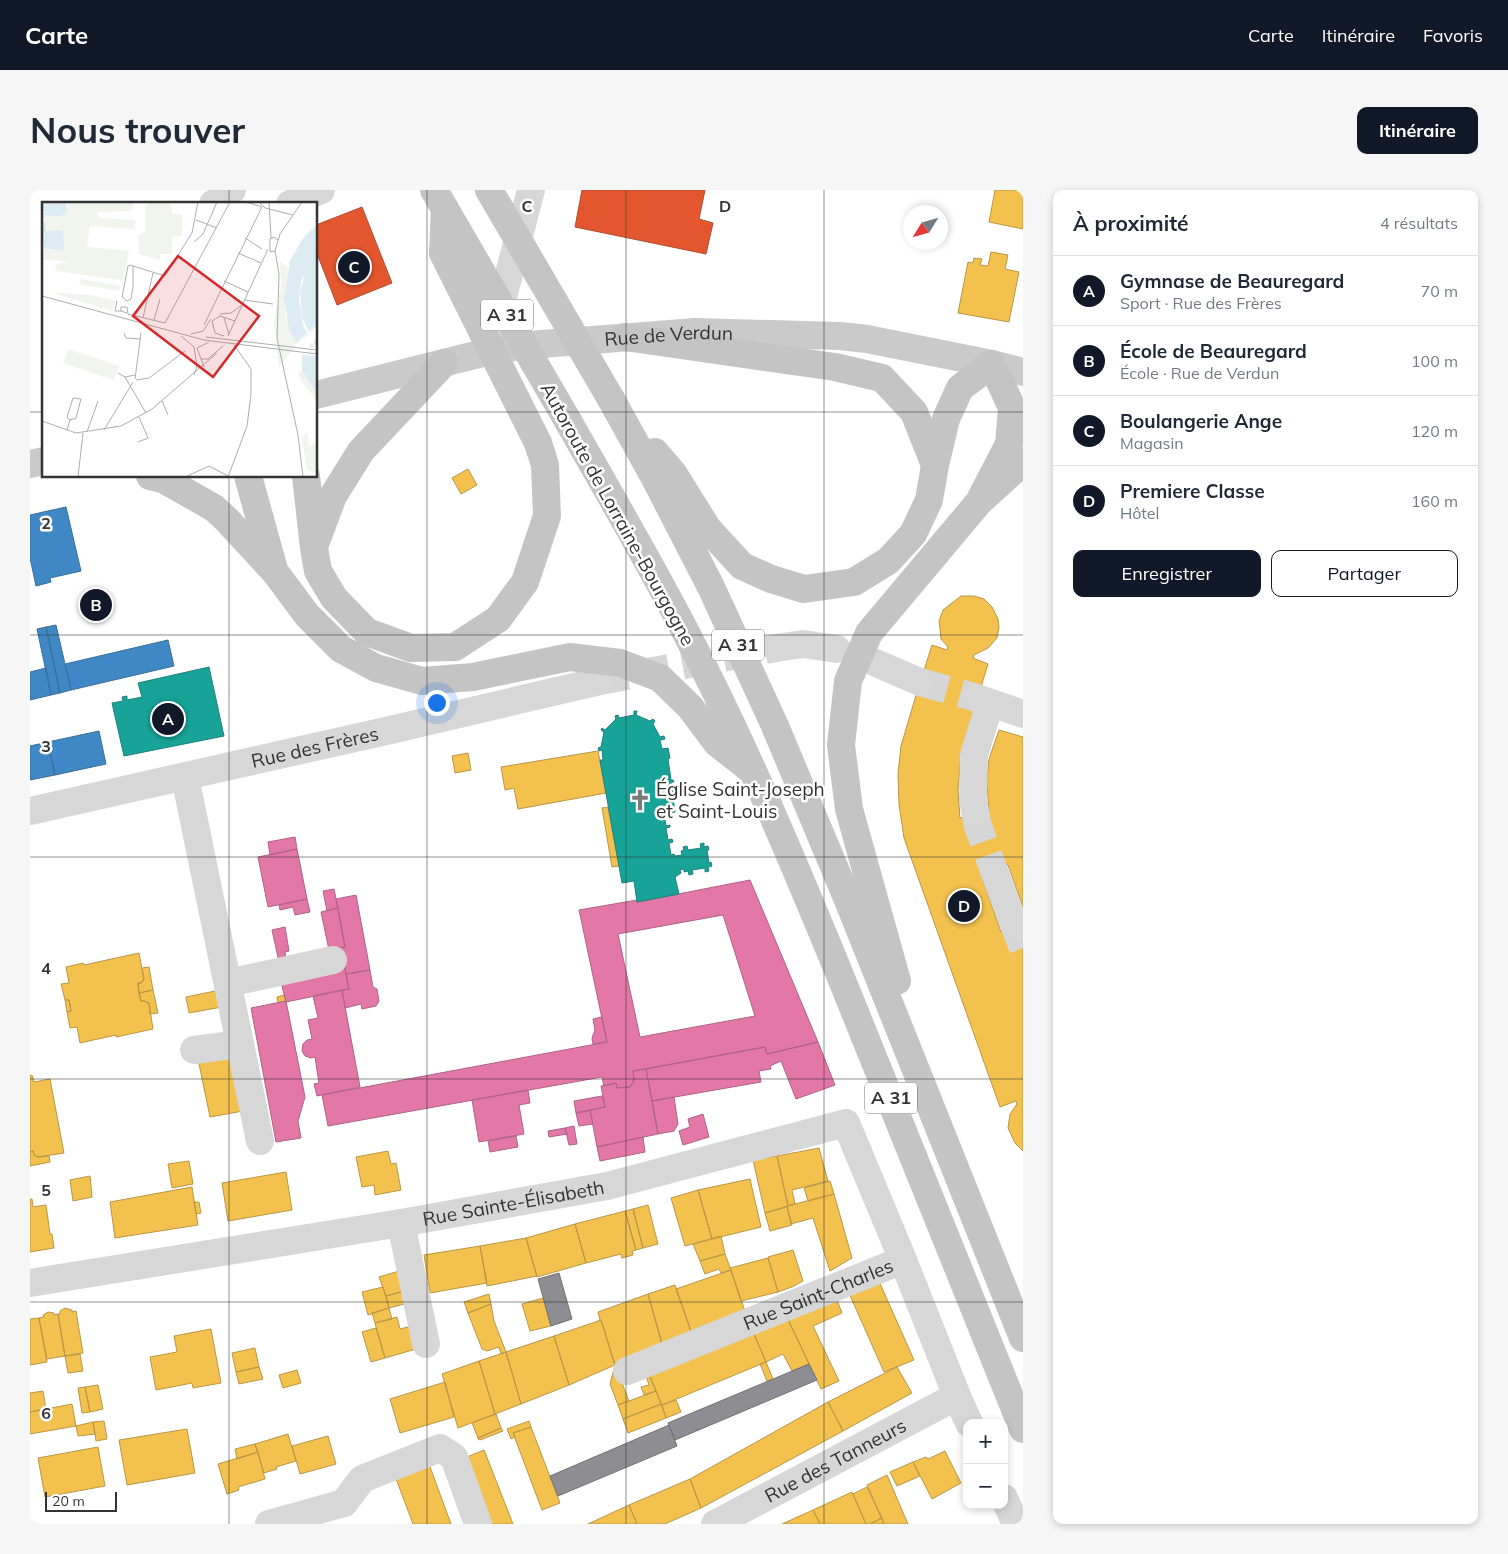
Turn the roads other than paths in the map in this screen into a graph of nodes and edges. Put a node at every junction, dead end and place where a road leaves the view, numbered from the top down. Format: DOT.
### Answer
graph roads {
  1 [pos="232,190"];
  2 [pos="321,190"];
  3 [pos="489,190"];
  4 [pos="531,190"];
  5 [pos="440,200"];
  6 [pos="216,202"];
  7 [pos="294,202"];
  8 [pos="504,293"];
  9 [pos="625,337"];
  10 [pos="530,345"];
  11 [pos="496,350"];
  12 [pos="444,363"];
  13 [pos="992,364"];
  14 [pos="1023,372"];
  15 [pos="318,394"];
  16 [pos="611,399"];
  17 [pos="1023,462"];
  18 [pos="935,465"];
  19 [pos="159,478"];
  20 [pos="249,478"];
  21 [pos="306,478"];
  22 [pos="979,502"];
  23 [pos="314,548"];
  24 [pos="275,572"];
  25 [pos="776,648"];
  26 [pos="837,649"];
  27 [pos="876,663"];
  28 [pos="600,681"];
  29 [pos="920,682"];
  30 [pos="1023,714"];
  31 [pos="753,771"];
  32 [pos="185,777"];
  33 [pos="30,811"];
  34 [pos="976,815"];
  35 [pos="994,871"];
  36 [pos="1015,927"];
  37 [pos="333,960"];
  38 [pos="228,983"];
  39 [pos="240,1044"];
  40 [pos="194,1050"];
  41 [pos="934,1114"];
  42 [pos="260,1141"];
  43 [pos="401,1223"];
  44 [pos="903,1260"];
  45 [pos="30,1283"];
  46 [pos="1023,1338"];
  47 [pos="426,1344"];
  48 [pos="627,1371"];
  49 [pos="957,1396"];
  50 [pos="968,1419"];
  51 [pos="1023,1429"];
  52 [pos="1008,1507"];
  53 [pos="349,1514"];
  54 [pos="269,1524"];
  55 [pos="478,1524"];
  56 [pos="715,1524"];
  57 [pos="1016,1524"];
  1 -- 6 [label="street"];
  2 -- 7 [label="street"];
  3 -- 16 [label="highway, A 31, bridge"];
  4 -- 8 [label="street"];
  5 -- 23 [label="highway, bridge"];
  5 -- 31 [label="highway, Autoroute de Lorraine-Bourgogne / A 31, bridge"];
  8 -- 10 [label="street"];
  8 -- 11 [label="street"];
  9 -- 10 [label="main road, Rue de Verdun"];
  9 -- 13 [label="main road, Rue de Verdun"];
  9 -- 18 [label="highway"];
  10 -- 11 [label="main road, Rue de Verdun"];
  11 -- 12 [label="main road, Rue de Verdun"];
  12 -- 15 [label="main road, Rue de Verdun"];
  12 -- 23 [label="highway"];
  13 -- 14 [label="main road, Rue de Verdun"];
  13 -- 18 [label="highway"];
  13 -- 22 [label="highway"];
  16 -- 18 [label="highway"];
  16 -- 41 [label="highway, A 31"];
  17 -- 22 [label="highway"];
  19 -- 24 [label="highway"];
  20 -- 24 [label="highway"];
  21 -- 23 [label="highway"];
  22 -- 41 [label="highway"];
  24 -- 31 [label="highway"];
  25 -- 26 [label="street"];
  27 -- 29 [label="street"];
  28 -- 32 [label="street, Rue des Frères"];
  30 -- 34 [label="street"];
  31 -- 51 [label="highway, Autoroute de Lorraine-Bourgogne / A 31"];
  32 -- 33 [label="street, Rue des Frères"];
  32 -- 38 [label="street"];
  35 -- 36 [label="street"];
  37 -- 38 [label="street"];
  38 -- 39 [label="street"];
  39 -- 40 [label="street"];
  39 -- 42 [label="street"];
  41 -- 46 [label="highway, A 31"];
  43 -- 44 [label="street, Rue Sainte-Élisabeth"];
  43 -- 45 [label="street, Rue Sainte-Élisabeth"];
  43 -- 47 [label="street"];
  44 -- 48 [label="street, Rue Saint-Charles"];
  44 -- 49 [label="street, Rue Saint-Charles"];
  49 -- 50 [label="street, Rue Saint-Charles"];
  49 -- 56 [label="street, Rue des Tanneurs"];
  52 -- 57 [label="street"];
  53 -- 54 [label="street"];
  53 -- 55 [label="street"];
}
